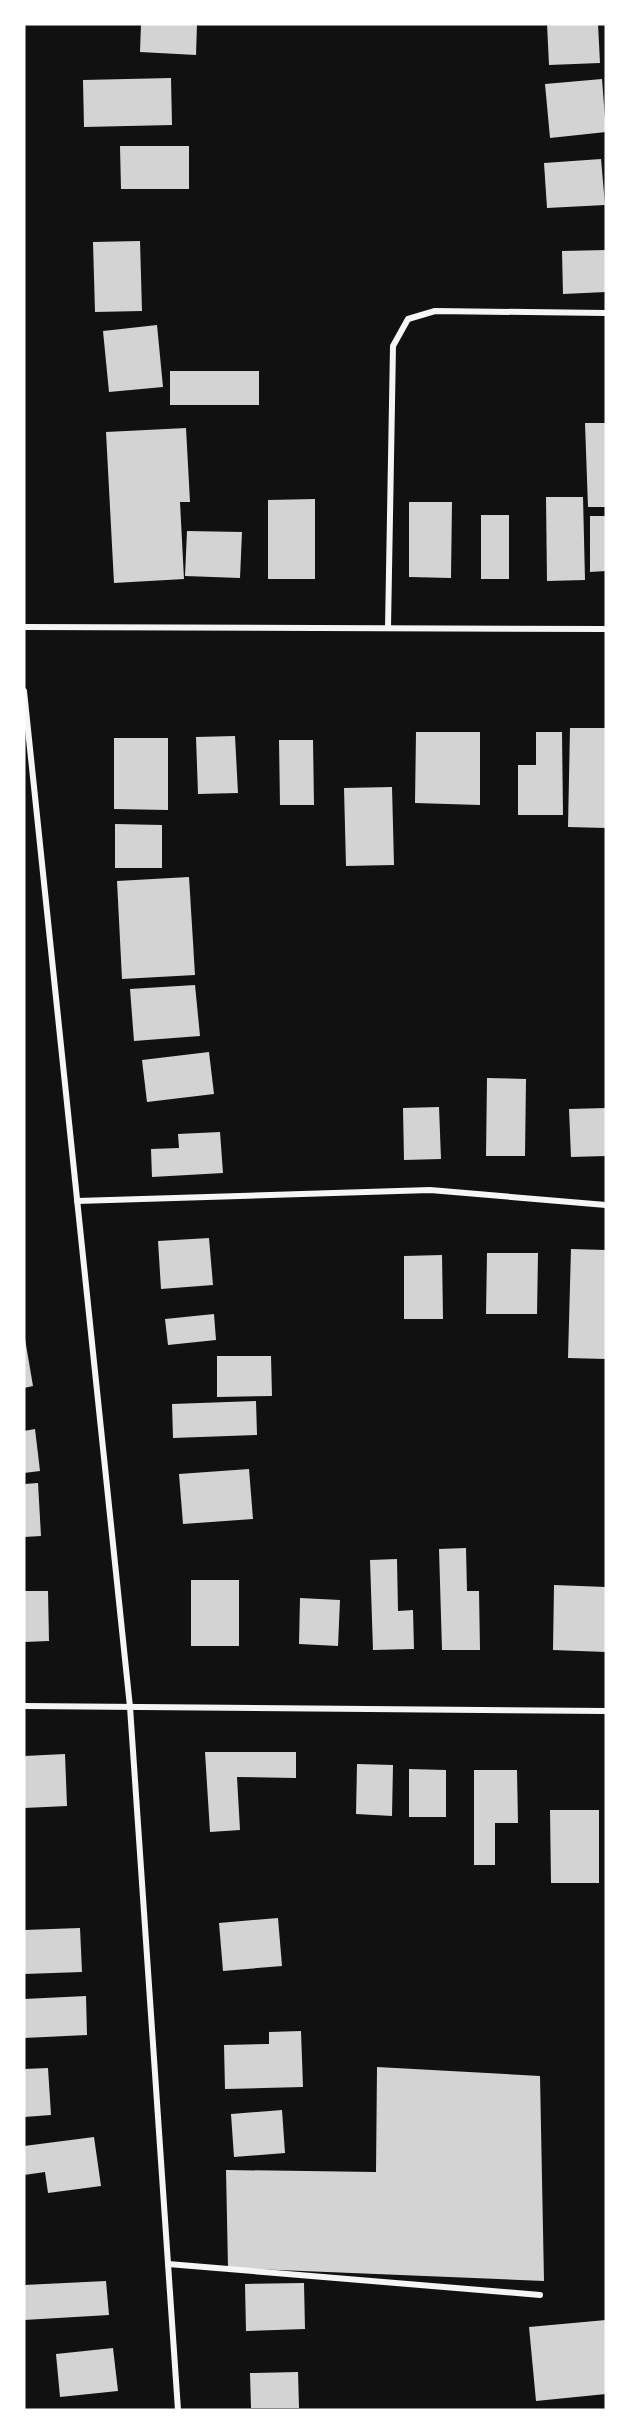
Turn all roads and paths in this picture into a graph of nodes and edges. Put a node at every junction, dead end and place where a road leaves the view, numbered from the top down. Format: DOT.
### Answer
graph roads {
  1 [pos="606,313"];
  2 [pos="24,627"];
  3 [pos="388,628"];
  4 [pos="606,629"];
  5 [pos="24,691"];
  6 [pos="77,1201"];
  7 [pos="606,1205"];
  8 [pos="24,1706"];
  9 [pos="130,1707"];
  10 [pos="606,1711"];
  11 [pos="168,2264"];
  12 [pos="540,2295"];
  13 [pos="178,2410"];
  1 -- 3 [label="street"];
  2 -- 3 [label="street"];
  3 -- 4 [label="street"];
  5 -- 6 [label="street"];
  6 -- 7 [label="street"];
  6 -- 9 [label="street"];
  8 -- 9 [label="street"];
  9 -- 10 [label="street"];
  9 -- 11 [label="street"];
  11 -- 12 [label="street"];
  11 -- 13 [label="street"];
}
